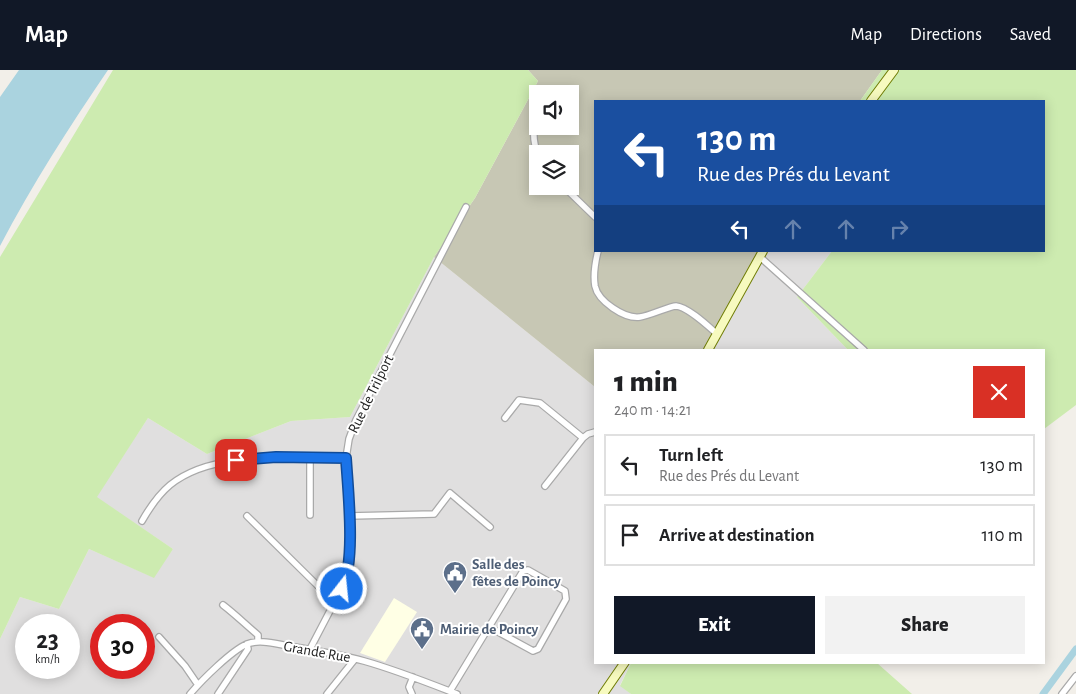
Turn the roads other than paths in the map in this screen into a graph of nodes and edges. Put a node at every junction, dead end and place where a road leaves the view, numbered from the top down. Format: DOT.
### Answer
graph roads {
  1 [pos="894,70"];
  2 [pos="872,100"];
  3 [pos="572,195"];
  4 [pos="466,207"];
  5 [pos="594,216"];
  6 [pos="598,252"];
  7 [pos="761,254"];
  8 [pos="717,334"];
  9 [pos="709,349"];
  10 [pos="863,349"];
  11 [pos="505,418"];
  12 [pos="594,432"];
  13 [pos="583,438"];
  14 [pos="346,458"];
  15 [pos="310,459"];
  16 [pos="545,486"];
  17 [pos="310,515"];
  18 [pos="247,516"];
  19 [pos="349,516"];
  20 [pos="142,521"];
  21 [pos="490,526"];
  22 [pos="337,596"];
  23 [pos="222,605"];
  24 [pos="489,627"];
  25 [pos="158,637"];
  26 [pos="258,642"];
  27 [pos="247,644"];
  28 [pos="310,650"];
  29 [pos="355,659"];
  30 [pos="624,664"];
  31 [pos="1076,676"];
  32 [pos="413,677"];
  33 [pos="198,685"];
  34 [pos="450,692"];
  35 [pos="190,694"];
  36 [pos="218,694"];
  37 [pos="327,694"];
  38 [pos="412,694"];
  39 [pos="457,694"];
  40 [pos="603,694"];
  41 [pos="1062,694"];
  1 -- 2 [label="street"];
  3 -- 5 [label="street"];
  4 -- 14 [label="street, Rue de Trilport"];
  6 -- 8 [label="street"];
  7 -- 8 [label="street"];
  7 -- 10 [label="street"];
  8 -- 9 [label="street"];
  11 -- 13 [label="street"];
  12 -- 13 [label="street"];
  13 -- 16 [label="street"];
  14 -- 15 [label="street"];
  14 -- 19 [label="street, Rue de Trilport"];
  15 -- 17 [label="street"];
  15 -- 20 [label="street"];
  18 -- 22 [label="street"];
  19 -- 21 [label="street"];
  19 -- 22 [label="street, Rue de Trilport"];
  22 -- 28 [label="street, Rue de Trilport"];
  23 -- 26 [label="street"];
  24 -- 24 [label="street"];
  24 -- 34 [label="street"];
  25 -- 33 [label="street"];
  26 -- 27 [label="street, Grande Rue"];
  26 -- 28 [label="street, Grande Rue"];
  27 -- 33 [label="street, Grande Rue"];
  27 -- 36 [label="street"];
  28 -- 29 [label="street, Grande Rue"];
  29 -- 32 [label="street, Grande Rue"];
  29 -- 37 [label="street"];
  30 -- 40 [label="street"];
  31 -- 41 [label="street"];
  32 -- 34 [label="street, Grande Rue"];
  32 -- 38 [label="street"];
  33 -- 35 [label="street, Grande Rue"];
  34 -- 39 [label="street, Grande Rue"];
}
